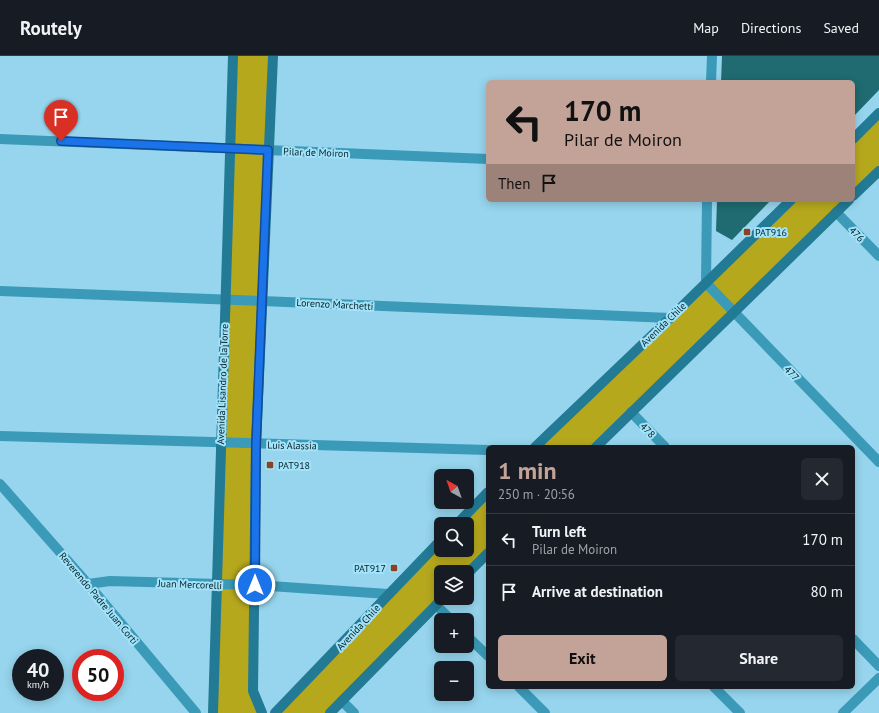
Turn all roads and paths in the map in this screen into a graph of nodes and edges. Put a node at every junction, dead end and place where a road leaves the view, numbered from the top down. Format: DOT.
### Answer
graph roads {
  1 [pos="233,56"];
  2 [pos="272,56"];
  3 [pos="712,56"];
  4 [pos="711,80"];
  5 [pos="879,113"];
  6 [pos="855,137"];
  7 [pos="0,139"];
  8 [pos="230,148"];
  9 [pos="268,150"];
  10 [pos="486,159"];
  11 [pos="879,171"];
  12 [pos="855,194"];
  13 [pos="707,202"];
  14 [pos="788,202"];
  15 [pos="847,202"];
  16 [pos="836,212"];
  17 [pos="879,256"];
  18 [pos="706,283"];
  19 [pos="0,291"];
  20 [pos="225,299"];
  21 [pos="262,300"];
  22 [pos="734,313"];
  23 [pos="670,318"];
  24 [pos="631,412"];
  25 [pos="0,436"];
  26 [pos="220,443"];
  27 [pos="256,445"];
  28 [pos="537,445"];
  29 [pos="598,445"];
  30 [pos="663,445"];
  31 [pos="486,450"];
  32 [pos="879,462"];
  33 [pos="0,484"];
  34 [pos="486,494"];
  35 [pos="464,517"];
  36 [pos="434,547"];
  37 [pos="486,556"];
  38 [pos="474,567"];
  39 [pos="88,584"];
  40 [pos="216,585"];
  41 [pos="255,585"];
  42 [pos="388,594"];
  43 [pos="435,605"];
  44 [pos="855,641"];
  45 [pos="474,643"];
  46 [pos="486,654"];
  47 [pos="879,666"];
  48 [pos="879,678"];
  49 [pos="521,689"];
  50 [pos="716,689"];
  51 [pos="342,701"];
  52 [pos="196,713"];
  53 [pos="212,713"];
  54 [pos="262,713"];
  55 [pos="275,713"];
  56 [pos="330,713"];
  57 [pos="354,713"];
  58 [pos="545,713"];
  59 [pos="740,713"];
  60 [pos="843,713"];
  1 -- 8 [label="main road, Avenida Lisandro de la Torre"];
  2 -- 9 [label="main road"];
  3 -- 4 [label="street"];
  5 -- 6 [label="main road"];
  7 -- 8 [label="street, Pilar de Moiron"];
  8 -- 9 [label="street, Pilar de Moiron"];
  8 -- 20 [label="main road, Avenida Lisandro de la Torre"];
  9 -- 10 [label="street, Pilar de Moiron"];
  9 -- 21 [label="main road"];
  11 -- 12 [label="main road"];
  13 -- 18 [label="street"];
  14 -- 18 [label="main road, Avenida Chile"];
  15 -- 16 [label="main road"];
  16 -- 17 [label="street, 476"];
  16 -- 22 [label="main road"];
  18 -- 22 [label="street, 477"];
  18 -- 23 [label="main road, Avenida Chile"];
  19 -- 20 [label="street, Lorenzo Marchetti"];
  20 -- 21 [label="street, Lorenzo Marchetti"];
  20 -- 26 [label="main road, Avenida Lisandro de la Torre"];
  21 -- 23 [label="street, Lorenzo Marchetti"];
  21 -- 27 [label="main road"];
  22 -- 24 [label="main road"];
  22 -- 32 [label="street, 477"];
  23 -- 28 [label="main road, Avenida Chile"];
  24 -- 29 [label="main road"];
  24 -- 30 [label="street, 478"];
  25 -- 26 [label="street, Luis Alassia"];
  26 -- 27 [label="street, Luis Alassia"];
  26 -- 40 [label="main road, Avenida Lisandro de la Torre"];
  27 -- 31 [label="street, Luis Alassia"];
  27 -- 41 [label="main road"];
  33 -- 39 [label="street, Reverendo Padre Juan Corti"];
  34 -- 35 [label="main road"];
  36 -- 42 [label="main road, Avenida Chile"];
  37 -- 38 [label="main road"];
  39 -- 40 [label="street, Juan Mercorelli"];
  39 -- 52 [label="street, Reverendo Padre Juan Corti"];
  40 -- 41 [label="street, Juan Mercorelli"];
  40 -- 53 [label="main road, Avenida Lisandro de la Torre"];
  41 -- 42 [label="street, Juan Mercorelli"];
  41 -- 54 [label="main road"];
  42 -- 55 [label="main road, Avenida Chile"];
  43 -- 51 [label="main road"];
  44 -- 47 [label="street"];
  45 -- 46 [label="street"];
  48 -- 60 [label="street"];
  49 -- 58 [label="street"];
  50 -- 59 [label="street"];
  51 -- 56 [label="main road"];
  51 -- 57 [label="street"];
}
